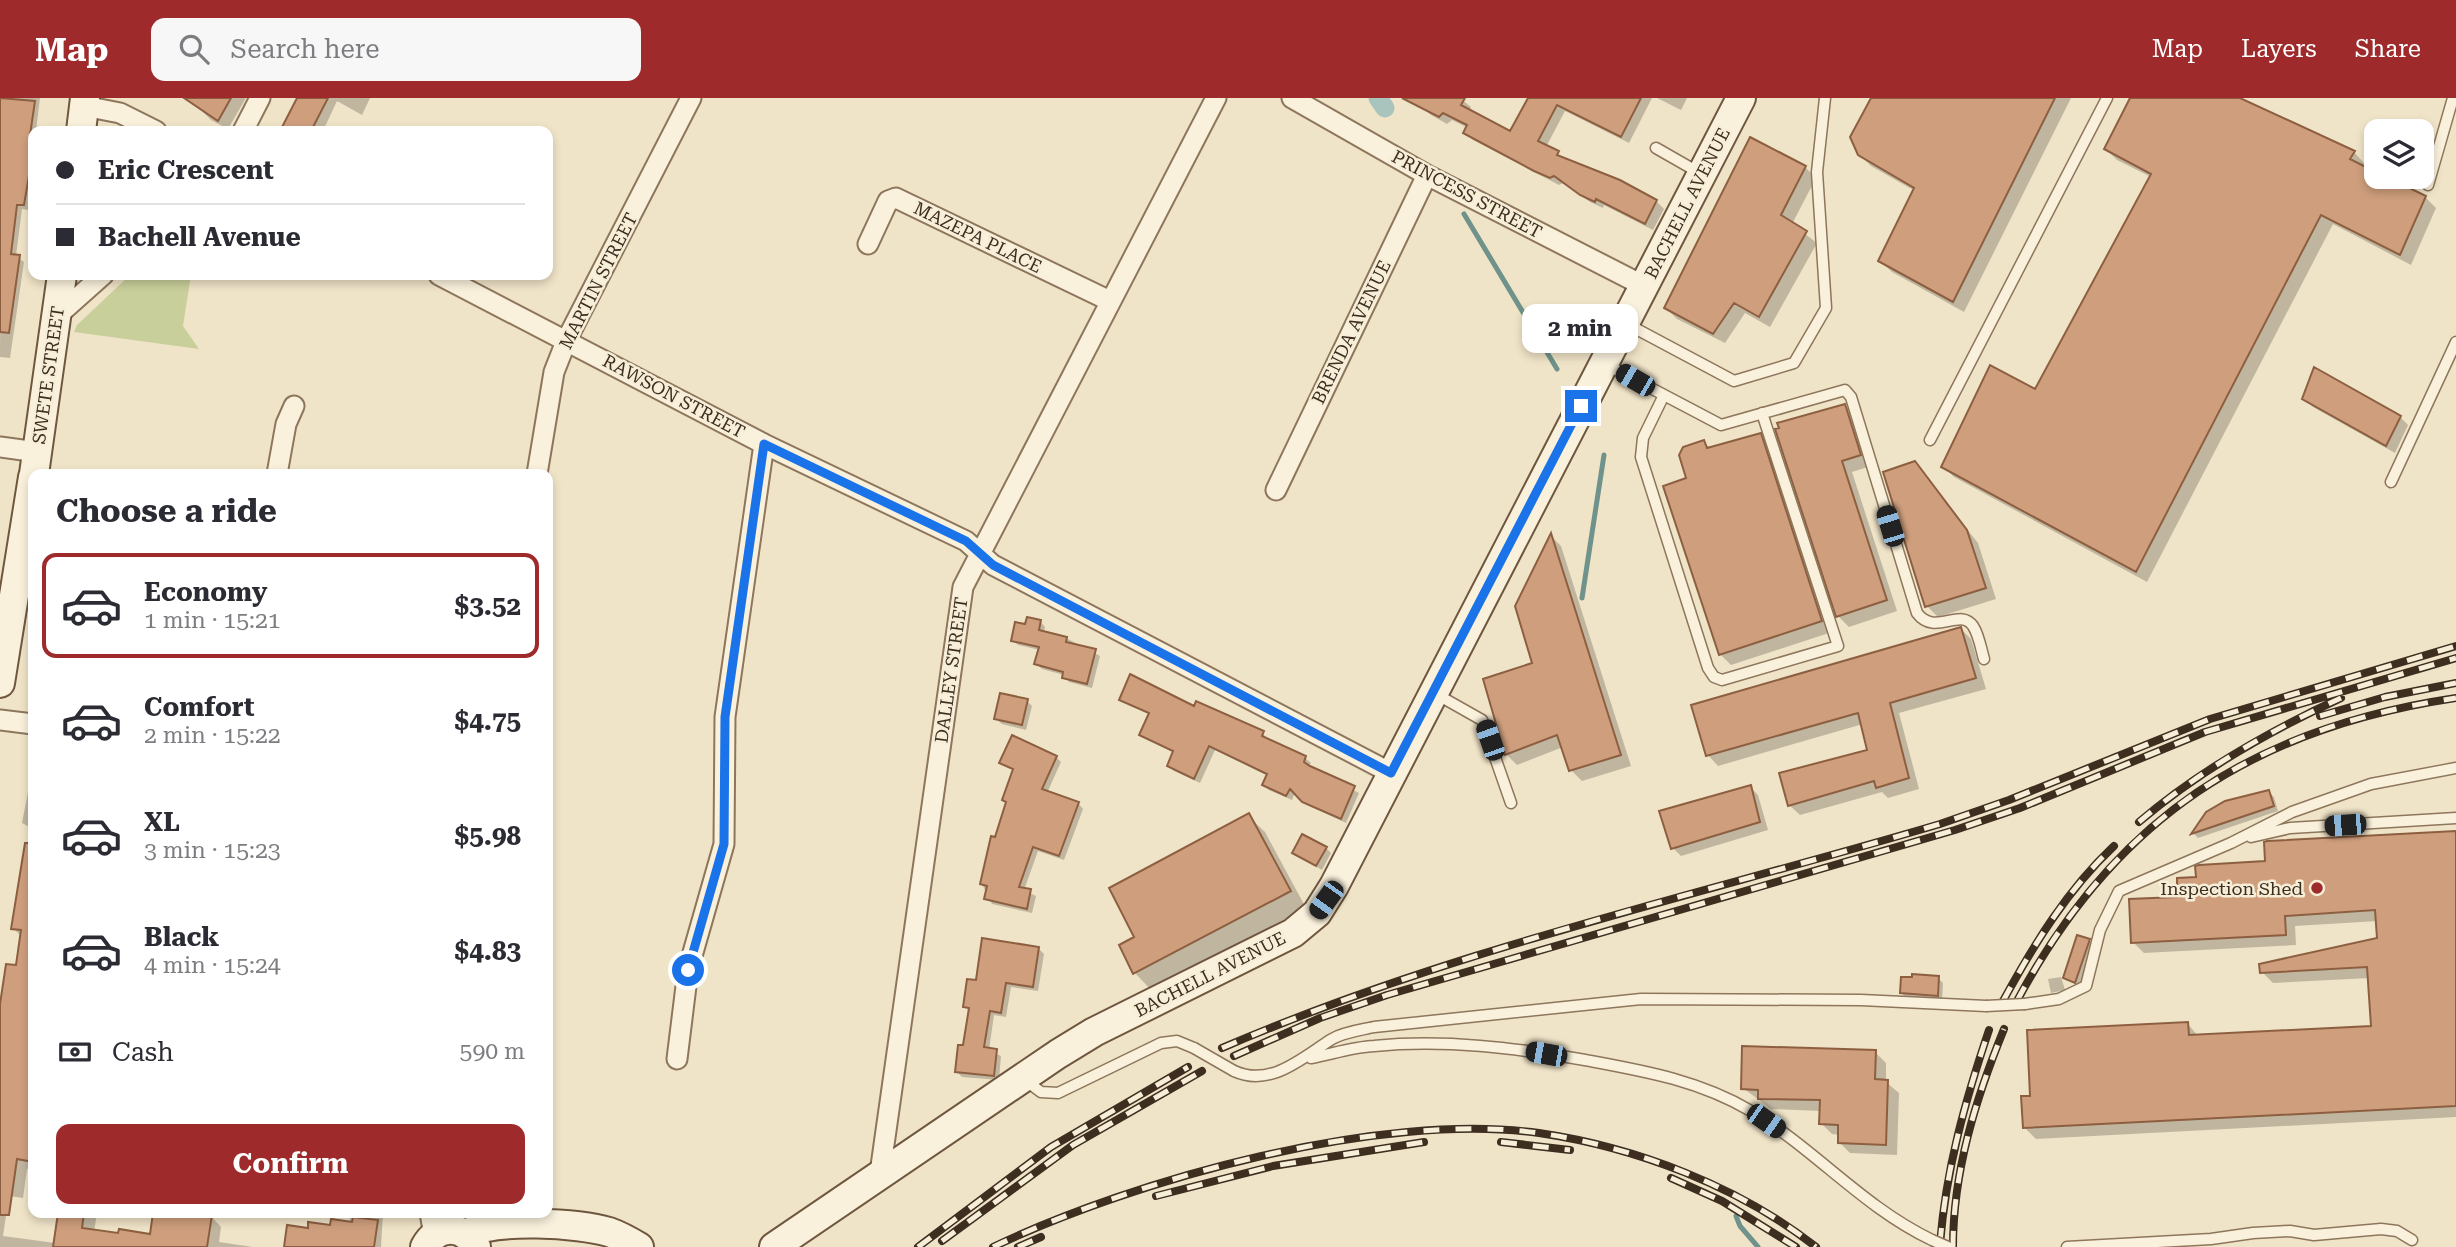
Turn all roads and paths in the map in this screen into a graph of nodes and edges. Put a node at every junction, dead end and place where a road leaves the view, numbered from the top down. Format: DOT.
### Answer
graph roads {
  1 [pos="260,98"];
  2 [pos="691,98"];
  3 [pos="1216,98"];
  4 [pos="1292,98"];
  5 [pos="1741,98"];
  6 [pos="1825,98"];
  7 [pos="2108,98"];
  8 [pos="2453,98"];
  9 [pos="83,112"];
  10 [pos="146,126"];
  11 [pos="246,126"];
  12 [pos="1656,148"];
  13 [pos="2434,164"];
  14 [pos="1702,174"];
  15 [pos="1427,175"];
  16 [pos="868,244"];
  17 [pos="61,280"];
  18 [pos="97,280"];
  19 [pos="449,280"];
  20 [pos="1644,286"];
  21 [pos="1110,301"];
  22 [pos="57,316"];
  23 [pos="1625,323"];
  24 [pos="566,339"];
  25 [pos="2456,342"];
  26 [pos="1604,363"];
  27 [pos="1664,395"];
  28 [pos="294,406"];
  29 [pos="1762,413"];
  30 [pos="1930,440"];
  31 [pos="764,444"];
  32 [pos="0,447"];
  33 [pos="35,468"];
  34 [pos="278,469"];
  35 [pos="538,469"];
  36 [pos="2391,482"];
  37 [pos="1276,490"];
  38 [pos="28,511"];
  39 [pos="978,554"];
  40 [pos="1984,659"];
  41 [pos="0,683"];
  42 [pos="1433,692"];
  43 [pos="0,720"];
  44 [pos="28,723"];
  45 [pos="2456,768"];
  46 [pos="1391,773"];
  47 [pos="1511,803"];
  48 [pos="2456,818"];
  49 [pos="2234,841"];
  50 [pos="1307,1058"];
  51 [pos="677,1059"];
  52 [pos="1022,1078"];
  53 [pos="880,1172"];
  54 [pos="825,1214"];
  55 [pos="430,1231"];
  56 [pos="471,1240"];
  57 [pos="2412,1240"];
  58 [pos="629,1241"];
  59 [pos="648,1247"];
  60 [pos="774,1247"];
  61 [pos="794,1247"];
  62 [pos="1948,1247"];
  63 [pos="2067,1247"];
  1 -- 11 [label="street"];
  2 -- 24 [label="street, MARTIN STREET"];
  3 -- 21 [label="street, DALLEY STREET"];
  4 -- 15 [label="street, PRINCESS STREET"];
  5 -- 14 [label="main road, BACHELL AVENUE"];
  6 -- 23 [label="lane"];
  7 -- 30 [label="lane"];
  8 -- 13 [label="lane"];
  9 -- 10 [label="street"];
  12 -- 14 [label="lane"];
  14 -- 20 [label="main road, BACHELL AVENUE"];
  15 -- 20 [label="street, PRINCESS STREET"];
  15 -- 37 [label="street, BRENDA AVENUE"];
  16 -- 21 [label="street, MAZEPA PLACE"];
  17 -- 22 [label="main road, SWETE STREET"];
  18 -- 22 [label="street"];
  19 -- 24 [label="street, RAWSON STREET"];
  20 -- 23 [label="main road, BACHELL AVENUE"];
  21 -- 39 [label="street, DALLEY STREET"];
  22 -- 33 [label="main road, SWETE STREET"];
  23 -- 26 [label="main road, BACHELL AVENUE"];
  24 -- 31 [label="street, RAWSON STREET"];
  24 -- 35 [label="street, MARTIN STREET"];
  25 -- 36 [label="lane"];
  26 -- 27 [label="lane"];
  26 -- 42 [label="main road, BACHELL AVENUE"];
  27 -- 29 [label="lane"];
  27 -- 29 [label="lane"];
  28 -- 34 [label="street"];
  29 -- 40 [label="lane"];
  31 -- 39 [label="street, RAWSON STREET"];
  31 -- 51 [label="street"];
  32 -- 33 [label="street"];
  38 -- 41 [label="main road, SWETE STREET"];
  39 -- 46 [label="street, RAWSON STREET"];
  39 -- 53 [label="street, DALLEY STREET"];
  42 -- 46 [label="main road, BACHELL AVENUE"];
  42 -- 47 [label="lane"];
  43 -- 44 [label="street"];
  45 -- 49 [label="lane"];
  46 -- 52 [label="main road, BACHELL AVENUE"];
  48 -- 49 [label="lane"];
  49 -- 50 [label="lane, bridge"];
  50 -- 52 [label="lane, bridge"];
  50 -- 62 [label="lane, bridge"];
  52 -- 53 [label="main road, BACHELL AVENUE"];
  53 -- 54 [label="main road, BACHELL AVENUE"];
  54 -- 60 [label="main road, BACHELL AVENUE"];
  54 -- 61 [label="main road, BACHELL AVENUE"];
  55 -- 56 [label="main road"];
  56 -- 58 [label="main road"];
  57 -- 63 [label="lane"];
  58 -- 59 [label="main road"];
}
